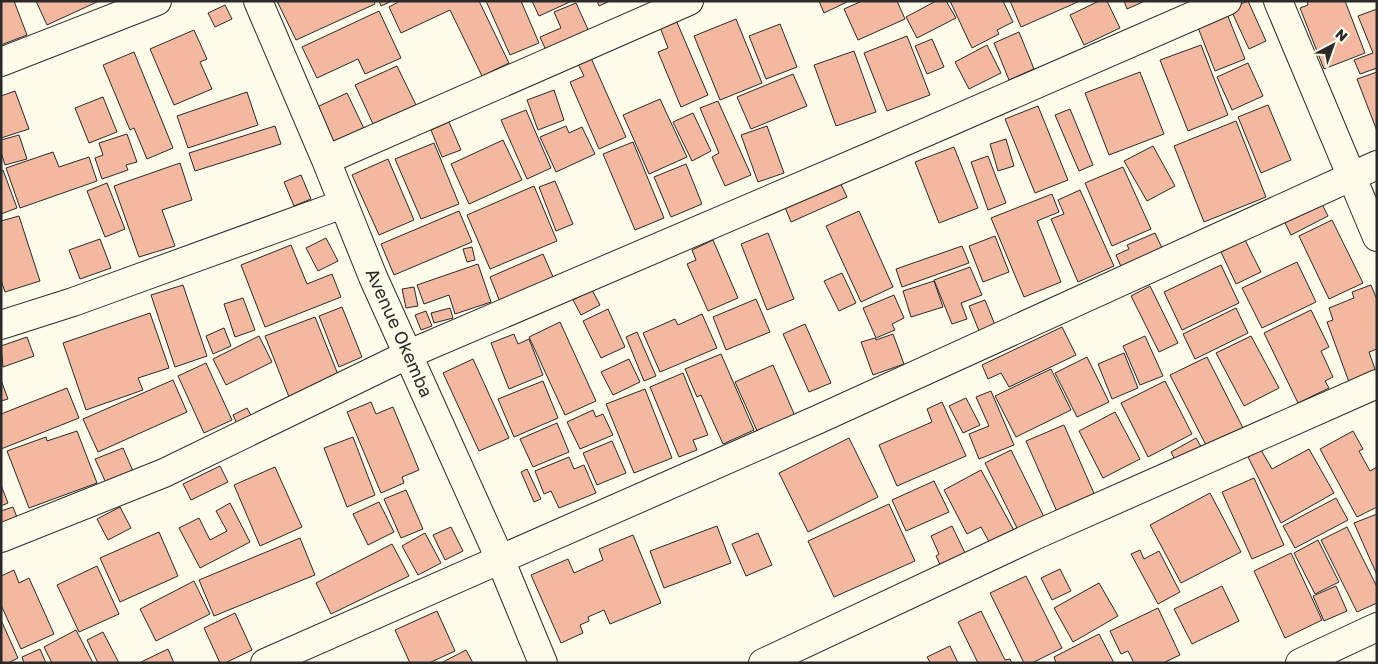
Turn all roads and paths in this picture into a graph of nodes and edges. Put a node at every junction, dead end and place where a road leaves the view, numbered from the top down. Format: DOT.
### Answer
graph roads {
  1 [pos="157,1"];
  2 [pos="258,1"];
  3 [pos="689,1"];
  4 [pos="1227,1"];
  5 [pos="1278,1"];
  6 [pos="1,62"];
  7 [pos="326,160"];
  8 [pos="1377,165"];
  9 [pos="1351,177"];
  10 [pos="344,204"];
  11 [pos="1377,237"];
  12 [pos="1,325"];
  13 [pos="409,354"];
  14 [pos="1377,384"];
  15 [pos="1,538"];
  16 [pos="500,559"];
  17 [pos="1377,627"];
  18 [pos="265,663"];
  19 [pos="543,663"];
  20 [pos="763,663"];
  21 [pos="1300,663"];
  1 -- 6 [label="street"];
  2 -- 7 [label="street, Avenue Okemba"];
  3 -- 7 [label="street"];
  4 -- 13 [label="street"];
  5 -- 9 [label="street"];
  7 -- 10 [label="street, Avenue Okemba"];
  8 -- 9 [label="street"];
  9 -- 11 [label="street"];
  9 -- 16 [label="street"];
  10 -- 12 [label="street"];
  10 -- 13 [label="street, Avenue Okemba"];
  13 -- 15 [label="street"];
  13 -- 16 [label="street, Avenue Okemba"];
  14 -- 20 [label="street"];
  16 -- 18 [label="street"];
  16 -- 19 [label="street, Avenue Okemba"];
  17 -- 21 [label="street"];
}
